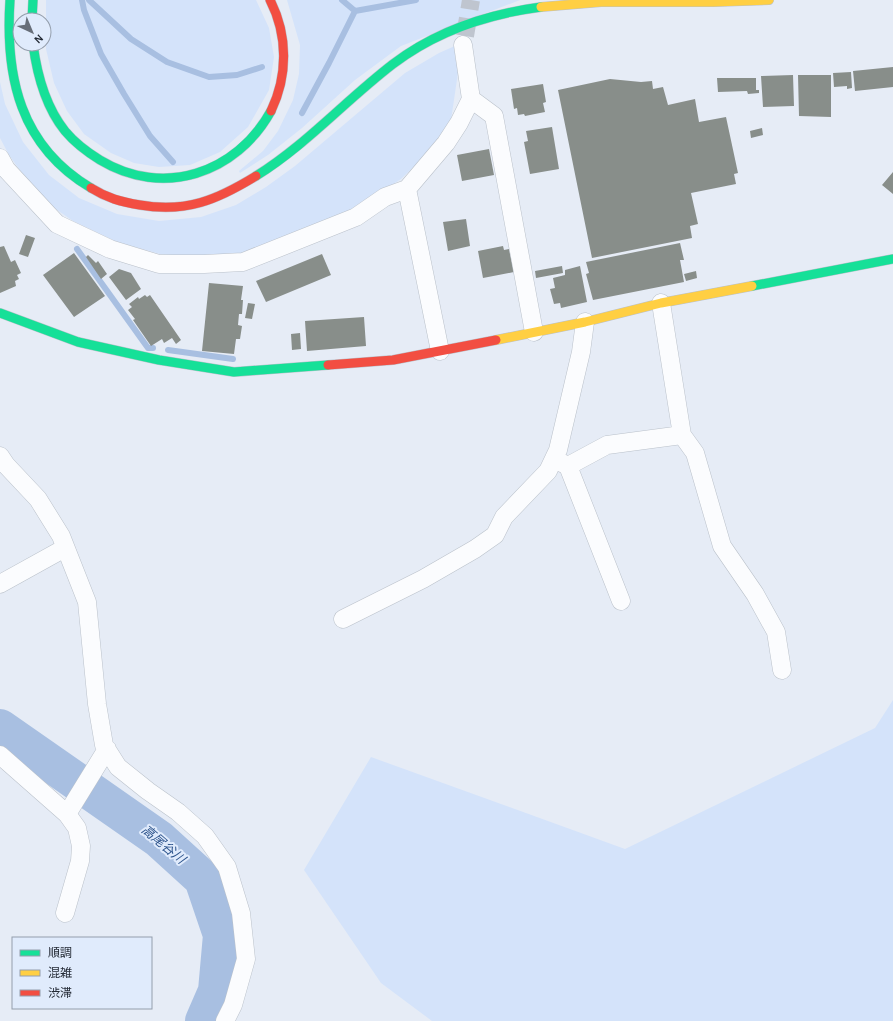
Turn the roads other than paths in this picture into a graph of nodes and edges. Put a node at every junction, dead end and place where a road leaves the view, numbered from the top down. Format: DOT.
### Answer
graph roads {
  1 [pos="10,0"];
  2 [pos="33,0"];
  3 [pos="270,0"];
  4 [pos="769,0"];
  5 [pos="32,12"];
  6 [pos="463,45"];
  7 [pos="34,52"];
  8 [pos="471,99"];
  9 [pos="0,158"];
  10 [pos="407,189"];
  11 [pos="893,259"];
  12 [pos="661,303"];
  13 [pos="0,313"];
  14 [pos="585,322"];
  15 [pos="534,332"];
  16 [pos="440,351"];
  17 [pos="682,435"];
  18 [pos="0,456"];
  19 [pos="561,462"];
  20 [pos="65,548"];
  21 [pos="0,584"];
  22 [pos="621,601"];
  23 [pos="343,619"];
  24 [pos="782,670"];
  25 [pos="107,749"];
  26 [pos="0,755"];
  27 [pos="67,814"];
  28 [pos="65,913"];
  29 [pos="225,1021"];
  1 -- 4 [label="main road"];
  2 -- 5 [label="main road"];
  3 -- 7 [label="main road"];
  6 -- 8 [label="street"];
  8 -- 10 [label="street"];
  8 -- 15 [label="street"];
  9 -- 10 [label="street"];
  10 -- 16 [label="street"];
  11 -- 12 [label="main road"];
  12 -- 14 [label="main road"];
  12 -- 17 [label="street"];
  13 -- 16 [label="main road"];
  14 -- 15 [label="main road"];
  14 -- 19 [label="street"];
  15 -- 16 [label="main road"];
  17 -- 19 [label="street"];
  17 -- 24 [label="street"];
  18 -- 20 [label="street"];
  19 -- 22 [label="street"];
  19 -- 23 [label="street"];
  20 -- 21 [label="street"];
  20 -- 25 [label="street"];
  25 -- 27 [label="street"];
  25 -- 29 [label="street"];
  26 -- 27 [label="street"];
  27 -- 28 [label="street"];
}
